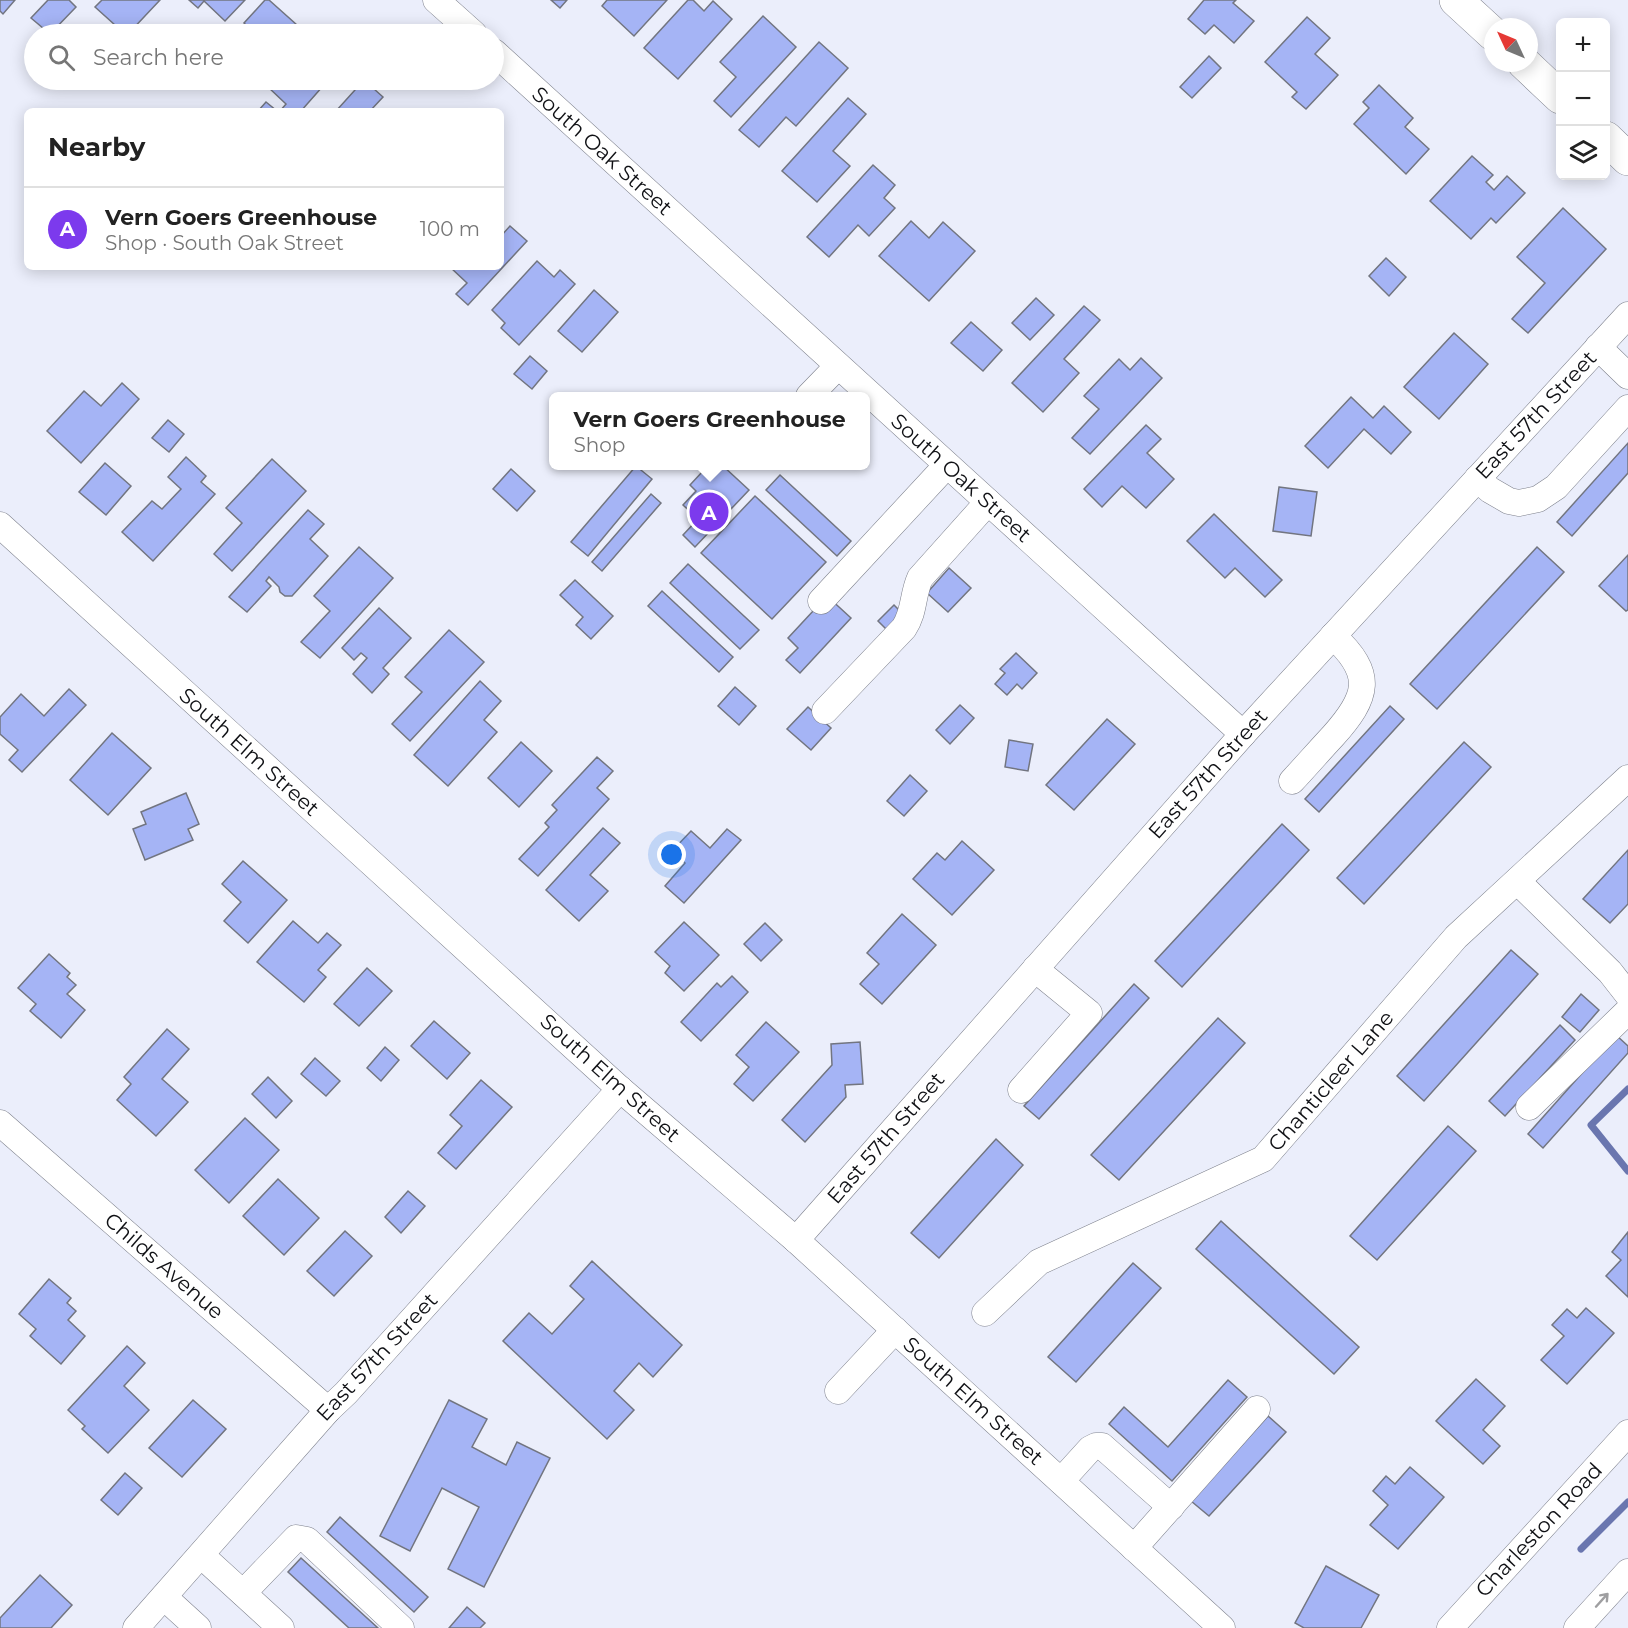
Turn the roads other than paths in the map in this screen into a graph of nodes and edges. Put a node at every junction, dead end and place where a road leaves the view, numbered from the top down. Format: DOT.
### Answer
graph roads {
  1 [pos="436,0"];
  2 [pos="1456,0"];
  3 [pos="463,24"];
  4 [pos="1484,26"];
  5 [pos="504,61"];
  6 [pos="1534,72"];
  7 [pos="1556,93"];
  8 [pos="1610,143"];
  9 [pos="1628,159"];
  10 [pos="1628,315"];
  11 [pos="1598,347"];
  12 [pos="838,366"];
  13 [pos="1628,376"];
  14 [pos="813,392"];
  15 [pos="867,392"];
  16 [pos="870,395"];
  17 [pos="1628,408"];
  18 [pos="947,465"];
  19 [pos="1477,479"];
  20 [pos="988,502"];
  21 [pos="0,525"];
  22 [pos="821,601"];
  23 [pos="1333,636"];
  24 [pos="825,711"];
  25 [pos="1243,734"];
  26 [pos="1628,778"];
  27 [pos="1292,781"];
  28 [pos="1517,881"];
  29 [pos="1035,969"];
  30 [pos="1628,995"];
  31 [pos="1628,1011"];
  32 [pos="620,1089"];
  33 [pos="1022,1090"];
  34 [pos="1529,1107"];
  35 [pos="0,1123"];
  36 [pos="796,1240"];
  37 [pos="985,1313"];
  38 [pos="895,1330"];
  39 [pos="838,1391"];
  40 [pos="1257,1409"];
  41 [pos="328,1410"];
  42 [pos="1628,1433"];
  43 [pos="1061,1481"];
  44 [pos="1171,1507"];
  45 [pos="1134,1548"];
  46 [pos="201,1555"];
  47 [pos="1628,1572"];
  48 [pos="243,1593"];
  49 [pos="165,1597"];
  50 [pos="136,1628"];
  51 [pos="198,1628"];
  52 [pos="281,1628"];
  53 [pos="401,1628"];
  54 [pos="1222,1628"];
  55 [pos="1450,1628"];
  56 [pos="1577,1628"];
  1 -- 3 [label="street"];
  2 -- 4 [label="main road"];
  5 -- 12 [label="street, South Oak Street"];
  6 -- 7 [label="main road"];
  8 -- 9 [label="main road"];
  10 -- 11 [label="street, East 57th Street"];
  11 -- 13 [label="street"];
  11 -- 19 [label="street, East 57th Street"];
  12 -- 14 [label="street"];
  12 -- 15 [label="street, South Oak Street"];
  16 -- 18 [label="street, South Oak Street"];
  17 -- 19 [label="street"];
  18 -- 20 [label="street, South Oak Street"];
  18 -- 22 [label="street"];
  19 -- 23 [label="street, East 57th Street"];
  20 -- 24 [label="street"];
  20 -- 25 [label="street, South Oak Street"];
  21 -- 32 [label="street, South Elm Street"];
  23 -- 25 [label="street, East 57th Street"];
  23 -- 27 [label="street"];
  25 -- 29 [label="street, East 57th Street"];
  26 -- 28 [label="street, Chanticleer Lane"];
  28 -- 30 [label="street"];
  28 -- 37 [label="street, Chanticleer Lane"];
  29 -- 33 [label="street"];
  29 -- 36 [label="street, East 57th Street"];
  31 -- 34 [label="street"];
  32 -- 36 [label="street, South Elm Street"];
  32 -- 41 [label="street, East 57th Street"];
  35 -- 41 [label="street, Childs Avenue"];
  36 -- 38 [label="street, South Elm Street"];
  38 -- 39 [label="street"];
  38 -- 43 [label="street, South Elm Street"];
  40 -- 44 [label="street"];
  41 -- 46 [label="street, East 57th Street"];
  42 -- 55 [label="street, Charleston Road"];
  43 -- 44 [label="street"];
  43 -- 45 [label="street, South Elm Street"];
  44 -- 45 [label="street"];
  45 -- 54 [label="street, South Elm Street"];
  46 -- 48 [label="street"];
  46 -- 49 [label="street, East 57th Street"];
  56 -- 47 [label="street, one-way"];
  48 -- 52 [label="street"];
  48 -- 53 [label="street"];
  49 -- 50 [label="street, East 57th Street"];
  49 -- 51 [label="street"];
}
